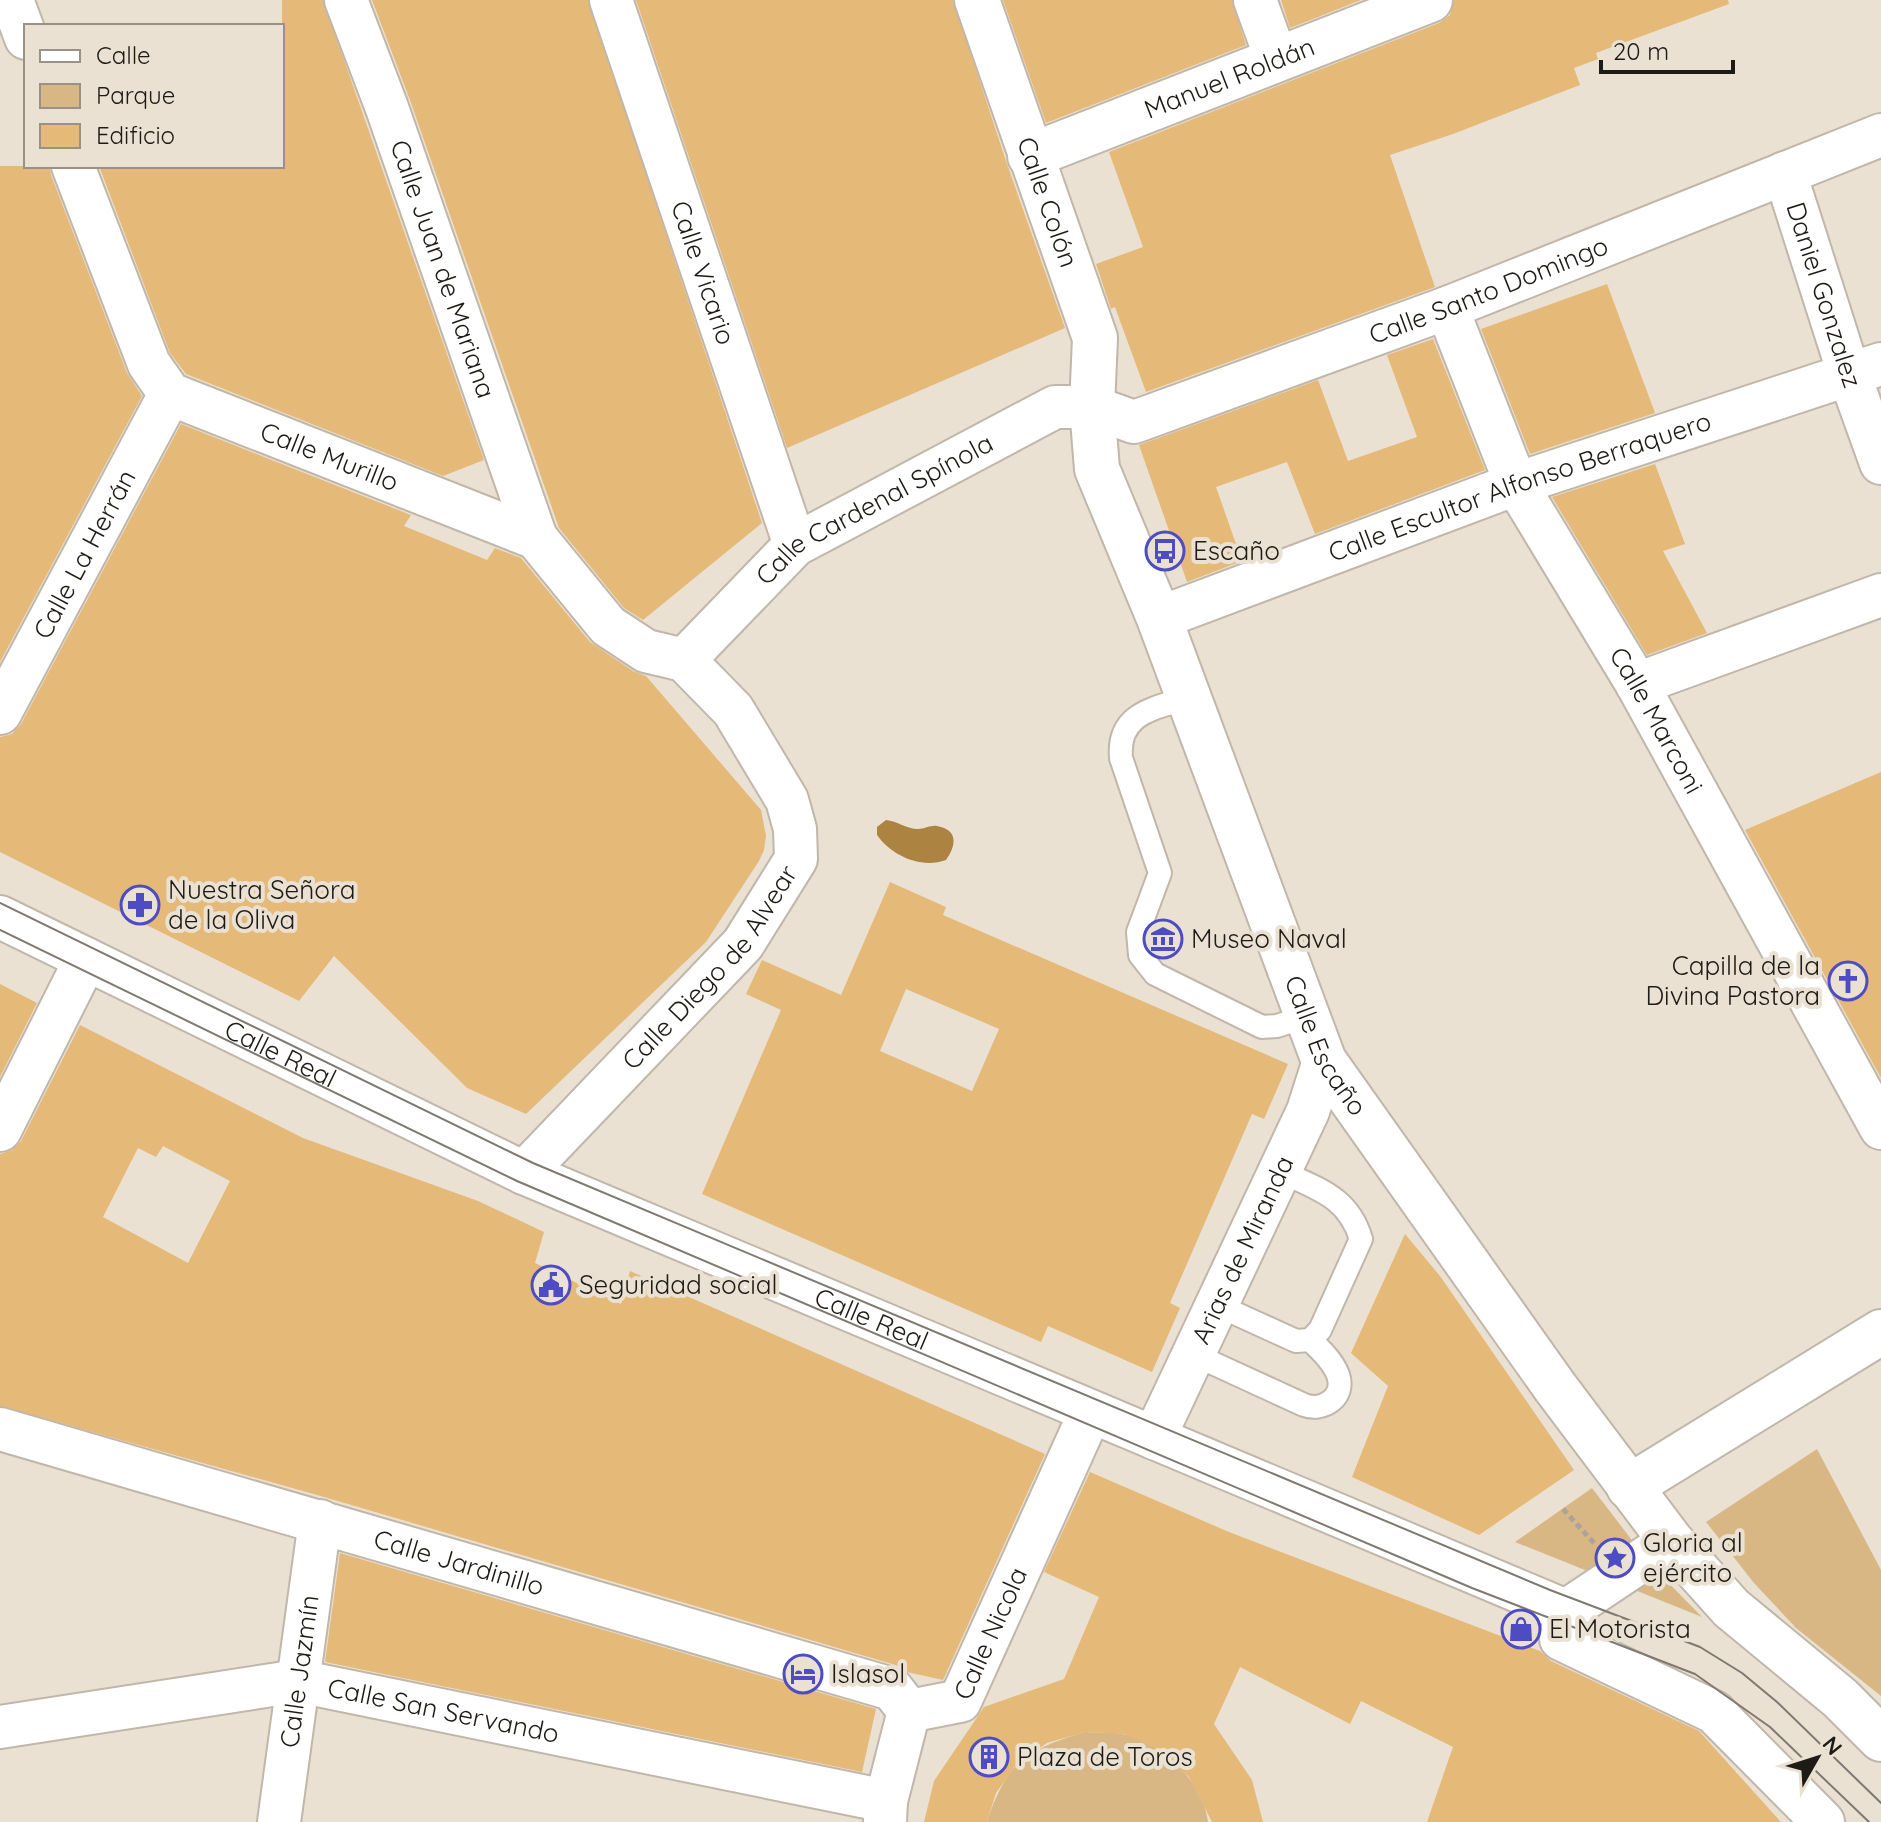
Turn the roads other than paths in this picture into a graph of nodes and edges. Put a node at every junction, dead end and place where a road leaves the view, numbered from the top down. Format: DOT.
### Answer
graph roads {
  1 [pos="12,0"];
  2 [pos="346,0"];
  3 [pos="611,0"];
  4 [pos="977,0"];
  5 [pos="1255,0"];
  6 [pos="1430,0"];
  7 [pos="24,33"];
  8 [pos="1276,58"];
  9 [pos="1881,135"];
  10 [pos="1030,156"];
  11 [pos="74,168"];
  12 [pos="1785,173"];
  13 [pos="1447,308"];
  14 [pos="1865,369"];
  15 [pos="170,394"];
  16 [pos="1092,398"];
  17 [pos="1881,463"];
  18 [pos="1516,484"];
  19 [pos="536,538"];
  20 [pos="795,545"];
  21 [pos="1881,595"];
  22 [pos="1159,618"];
  23 [pos="684,660"];
  24 [pos="1637,684"];
  25 [pos="1189,697"];
  26 [pos="0,713"];
  27 [pos="0,917"];
  28 [pos="86,959"];
  29 [pos="1307,1016"];
  30 [pos="1324,1061"];
  31 [pos="1876,1106"];
  32 [pos="0,1130"];
  33 [pos="1280,1171"];
  34 [pos="524,1173"];
  35 [pos="1217,1305"];
  36 [pos="1881,1332"];
  37 [pos="1310,1340"];
  38 [pos="1193,1354"];
  39 [pos="1090,1413"];
  40 [pos="0,1429"];
  41 [pos="1154,1438"];
  42 [pos="1629,1487"];
  43 [pos="320,1521"];
  44 [pos="1671,1541"];
  45 [pos="1550,1604"];
  46 [pos="298,1681"];
  47 [pos="909,1711"];
  48 [pos="0,1727"];
  49 [pos="1881,1739"];
  50 [pos="885,1812"];
  51 [pos="279,1822"];
  52 [pos="1823,1822"];
  1 -- 7 [label="street"];
  2 -- 19 [label="street, Calle Juan de Mariana"];
  3 -- 20 [label="street, Calle Vicario"];
  4 -- 10 [label="street, Calle Colón"];
  5 -- 8 [label="street"];
  6 -- 8 [label="street, Manuel Roldán"];
  8 -- 10 [label="street, Manuel Roldán"];
  9 -- 12 [label="street, Calle Santo Domingo"];
  10 -- 16 [label="street, Calle Colón"];
  11 -- 15 [label="street"];
  12 -- 13 [label="street, Calle Santo Domingo"];
  12 -- 14 [label="street, Daniel Gonzalez"];
  13 -- 16 [label="street, Calle Santo Domingo"];
  13 -- 18 [label="street, Calle Marconi"];
  14 -- 17 [label="street, Daniel Gonzalez"];
  14 -- 18 [label="street, Calle Escultor Alfonso Berraquero"];
  15 -- 19 [label="street, Calle Murillo"];
  15 -- 26 [label="street, Calle La Herrán"];
  16 -- 20 [label="street, Calle Cardenal Spínola"];
  16 -- 22 [label="street, Calle Escaño"];
  18 -- 22 [label="street, Calle Escultor Alfonso Berraquero"];
  18 -- 24 [label="street, Calle Marconi"];
  19 -- 23 [label="street, Calle Murillo"];
  20 -- 23 [label="street, Calle Cardenal Spínola"];
  21 -- 24 [label="street"];
  22 -- 25 [label="street, Calle Escaño"];
  23 -- 34 [label="street, Calle Diego de Alvear"];
  24 -- 31 [label="street, Calle Marconi"];
  25 -- 29 [label="street, Calle Escaño"];
  25 -- 29 [label="lane"];
  27 -- 28 [label="street, Calle Real"];
  28 -- 32 [label="street"];
  28 -- 34 [label="street, Calle Real"];
  29 -- 30 [label="street, Calle Escaño"];
  30 -- 33 [label="street, Arias de Miranda"];
  30 -- 42 [label="street, Calle Escaño"];
  33 -- 35 [label="street, Arias de Miranda"];
  33 -- 37 [label="lane"];
  34 -- 39 [label="street, Calle Real"];
  35 -- 37 [label="lane"];
  35 -- 38 [label="street, Arias de Miranda"];
  36 -- 42 [label="street"];
  37 -- 38 [label="lane"];
  38 -- 41 [label="street, Arias de Miranda"];
  39 -- 41 [label="street, Calle Real"];
  39 -- 47 [label="street, Calle Nicola"];
  40 -- 43 [label="street, Calle Jardinillo"];
  41 -- 45 [label="street, Calle Real"];
  42 -- 44 [label="street, Calle Escaño"];
  43 -- 46 [label="street, Calle Jazmín"];
  43 -- 47 [label="street, Calle Jardinillo"];
  44 -- 45 [label="street"];
  44 -- 49 [label="street, Calle Escaño"];
  45 -- 52 [label="street"];
  46 -- 48 [label="street, Calle San Servando"];
  46 -- 50 [label="street, Calle San Servando"];
  46 -- 51 [label="street, Calle Jazmín"];
  47 -- 50 [label="street"];
}
